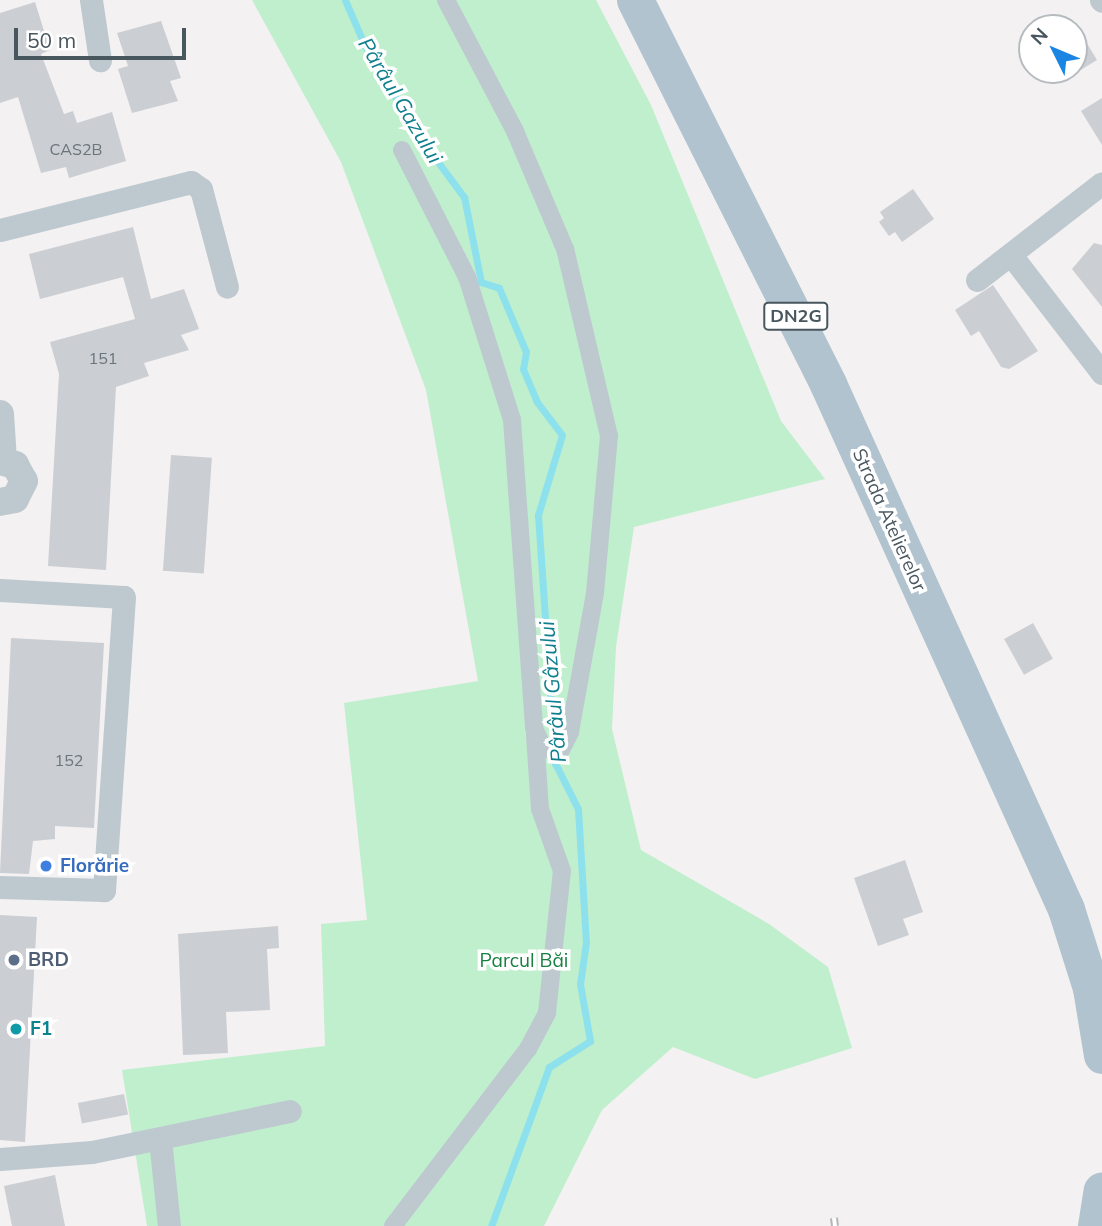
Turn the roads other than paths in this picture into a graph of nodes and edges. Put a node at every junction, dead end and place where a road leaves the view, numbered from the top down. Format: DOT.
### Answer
graph roads {
  1 [pos="91,0"];
  2 [pos="446,0"];
  3 [pos="635,0"];
  4 [pos="100,60"];
  5 [pos="402,150"];
  6 [pos="1102,183"];
  7 [pos="0,230"];
  8 [pos="1011,256"];
  9 [pos="977,280"];
  10 [pos="227,287"];
  11 [pos="1102,373"];
  12 [pos="0,414"];
  13 [pos="1,461"];
  14 [pos="0,502"];
  15 [pos="0,590"];
  16 [pos="534,728"];
  17 [pos="0,887"];
  18 [pos="1093,955"];
  19 [pos="1102,1055"];
  20 [pos="290,1111"];
  21 [pos="160,1139"];
  22 [pos="0,1159"];
  23 [pos="169,1226"];
  24 [pos="393,1226"];
  1 -- 4 [label="street"];
  2 -- 16 [label="street"];
  3 -- 18 [label="main road, Strada Atelierelor / DN2G"];
  5 -- 16 [label="street"];
  6 -- 8 [label="street"];
  7 -- 10 [label="street"];
  8 -- 9 [label="street"];
  8 -- 11 [label="street"];
  12 -- 13 [label="street"];
  13 -- 14 [label="street"];
  15 -- 17 [label="street"];
  16 -- 24 [label="street"];
  18 -- 19 [label="main road, Strada Atelierelor / DN2G"];
  20 -- 21 [label="street"];
  21 -- 22 [label="street"];
  21 -- 23 [label="street"];
}
